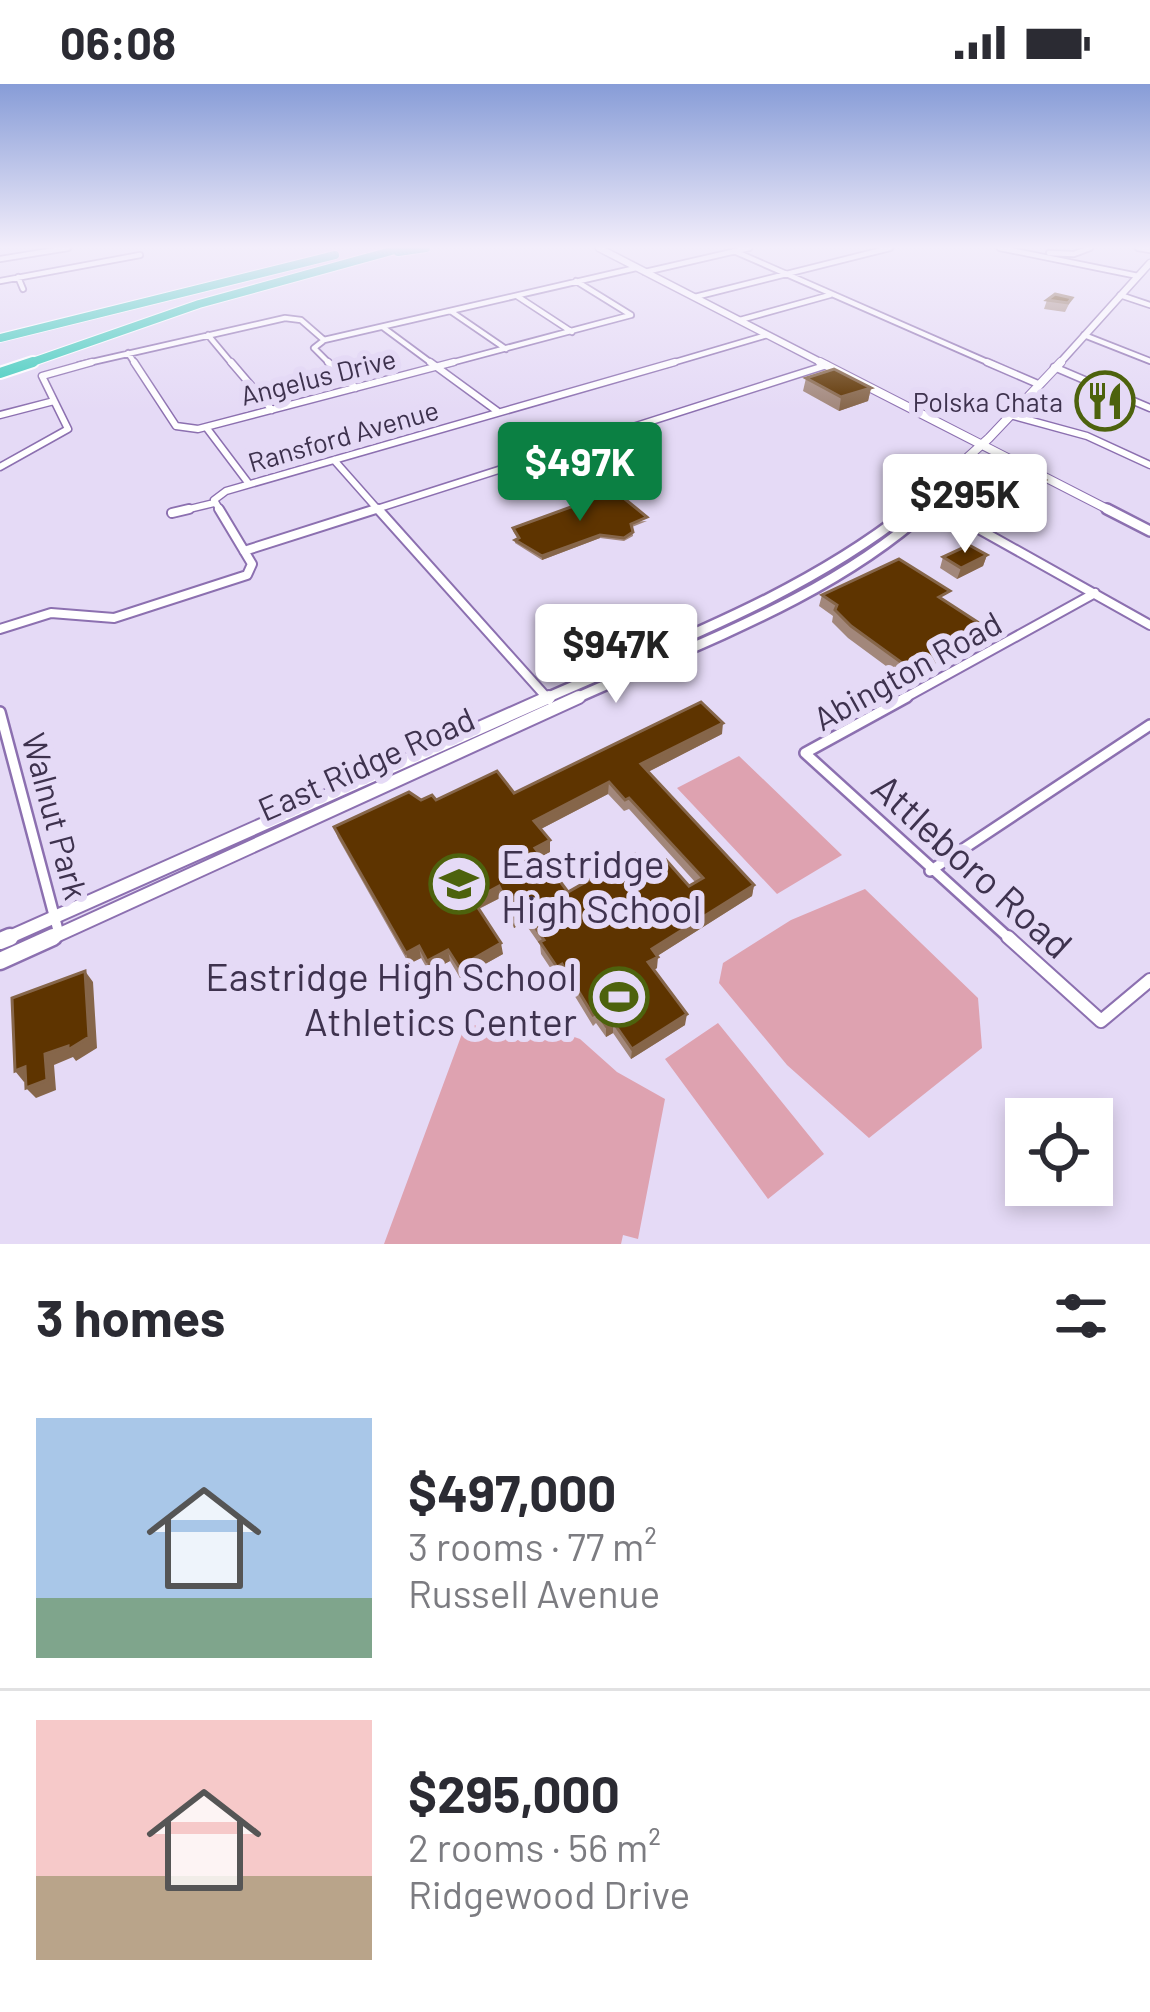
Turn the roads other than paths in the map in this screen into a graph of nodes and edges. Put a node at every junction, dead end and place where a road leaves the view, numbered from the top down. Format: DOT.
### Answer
graph roads {
  1 [pos="144,302"];
  2 [pos="207,302"];
  3 [pos="489,302"];
  4 [pos="525,302"];
  5 [pos="611,302"];
  6 [pos="703,302"];
  7 [pos="806,302"];
  8 [pos="849,302"];
  9 [pos="1114,302"];
  10 [pos="451,311"];
  11 [pos="740,320"];
  12 [pos="383,327"];
  13 [pos="572,332"];
  14 [pos="208,335"];
  15 [pos="767,335"];
  16 [pos="1084,335"];
  17 [pos="0,338"];
  18 [pos="324,340"];
  19 [pos="506,349"];
  20 [pos="128,353"];
  21 [pos="1150,361"];
  22 [pos="827,365"];
  23 [pos="438,367"];
  24 [pos="1054,368"];
  25 [pos="0,373"];
  26 [pos="1038,384"];
  27 [pos="356,388"];
  28 [pos="54,401"];
  29 [pos="1150,408"];
  30 [pos="272,410"];
  31 [pos="499,412"];
  32 [pos="0,415"];
  33 [pos="1010,415"];
  34 [pos="206,427"];
  35 [pos="982,445"];
  36 [pos="334,460"];
  37 [pos="1150,465"];
  38 [pos="0,467"];
  39 [pos="249,484"];
  40 [pos="922,497"];
  41 [pos="936,502"];
  42 [pos="214,503"];
  43 [pos="377,509"];
  44 [pos="172,513"];
  45 [pos="1150,531"];
  46 [pos="244,551"];
  47 [pos="1095,593"];
  48 [pos="1150,625"];
  49 [pos="0,629"];
  50 [pos="550,702"];
  51 [pos="0,712"];
  52 [pos="1150,725"];
  53 [pos="805,753"];
  54 [pos="930,871"];
  55 [pos="55,916"];
  56 [pos="59,934"];
  57 [pos="0,940"];
  58 [pos="0,962"];
  59 [pos="1150,980"];
  1 -- 17 [label="highway"];
  2 -- 25 [label="highway"];
  3 -- 10 [label="street"];
  4 -- 13 [label="street"];
  5 -- 13 [label="street, Angelus Drive"];
  6 -- 11 [label="main road"];
  7 -- 11 [label="street"];
  8 -- 26 [label="street"];
  9 -- 16 [label="main road, East Ridge Road"];
  10 -- 12 [label="street"];
  10 -- 19 [label="street"];
  11 -- 15 [label="main road"];
  12 -- 18 [label="street"];
  12 -- 23 [label="street"];
  13 -- 19 [label="street, Angelus Drive"];
  14 -- 18 [label="street"];
  14 -- 20 [label="street"];
  14 -- 30 [label="street"];
  15 -- 22 [label="main road"];
  15 -- 31 [label="street, Ransford Avenue"];
  16 -- 21 [label="street"];
  16 -- 24 [label="main road, East Ridge Road"];
  18 -- 27 [label="street"];
  19 -- 23 [label="street, Angelus Drive"];
  20 -- 28 [label="street"];
  20 -- 34 [label="street, Angelus Drive"];
  22 -- 35 [label="main road"];
  22 -- 43 [label="street"];
  23 -- 27 [label="street, Angelus Drive"];
  23 -- 31 [label="street"];
  24 -- 26 [label="main road, East Ridge Road"];
  24 -- 29 [label="street"];
  26 -- 33 [label="main road, East Ridge Road"];
  27 -- 30 [label="street, Angelus Drive"];
  28 -- 32 [label="street"];
  28 -- 38 [label="street"];
  30 -- 34 [label="street, Angelus Drive"];
  31 -- 36 [label="street, Ransford Avenue"];
  33 -- 35 [label="main road, East Ridge Road"];
  33 -- 37 [label="street"];
  34 -- 39 [label="street"];
  35 -- 40 [label="main road, East Ridge Road"];
  35 -- 41 [label="main road, East Ridge Road"];
  35 -- 45 [label="main road"];
  36 -- 39 [label="street, Ransford Avenue"];
  36 -- 43 [label="street"];
  39 -- 42 [label="street, Ransford Avenue"];
  40 -- 41 [label="street"];
  40 -- 50 [label="main road, East Ridge Road"];
  41 -- 47 [label="street"];
  41 -- 50 [label="main road, East Ridge Road"];
  42 -- 44 [label="street, Ransford Avenue"];
  42 -- 46 [label="street, Ransford Avenue"];
  43 -- 46 [label="street"];
  43 -- 50 [label="street"];
  46 -- 49 [label="street"];
  47 -- 48 [label="street"];
  47 -- 53 [label="street, Abington Road"];
  50 -- 55 [label="main road, East Ridge Road"];
  50 -- 56 [label="main road, East Ridge Road"];
  51 -- 55 [label="street, Walnut Park"];
  52 -- 54 [label="street"];
  53 -- 54 [label="street, Attleboro Road"];
  54 -- 59 [label="street, Attleboro Road"];
  55 -- 56 [label="street, Walnut Park"];
  55 -- 57 [label="main road, East Ridge Road"];
  56 -- 58 [label="main road, East Ridge Road"];
}
